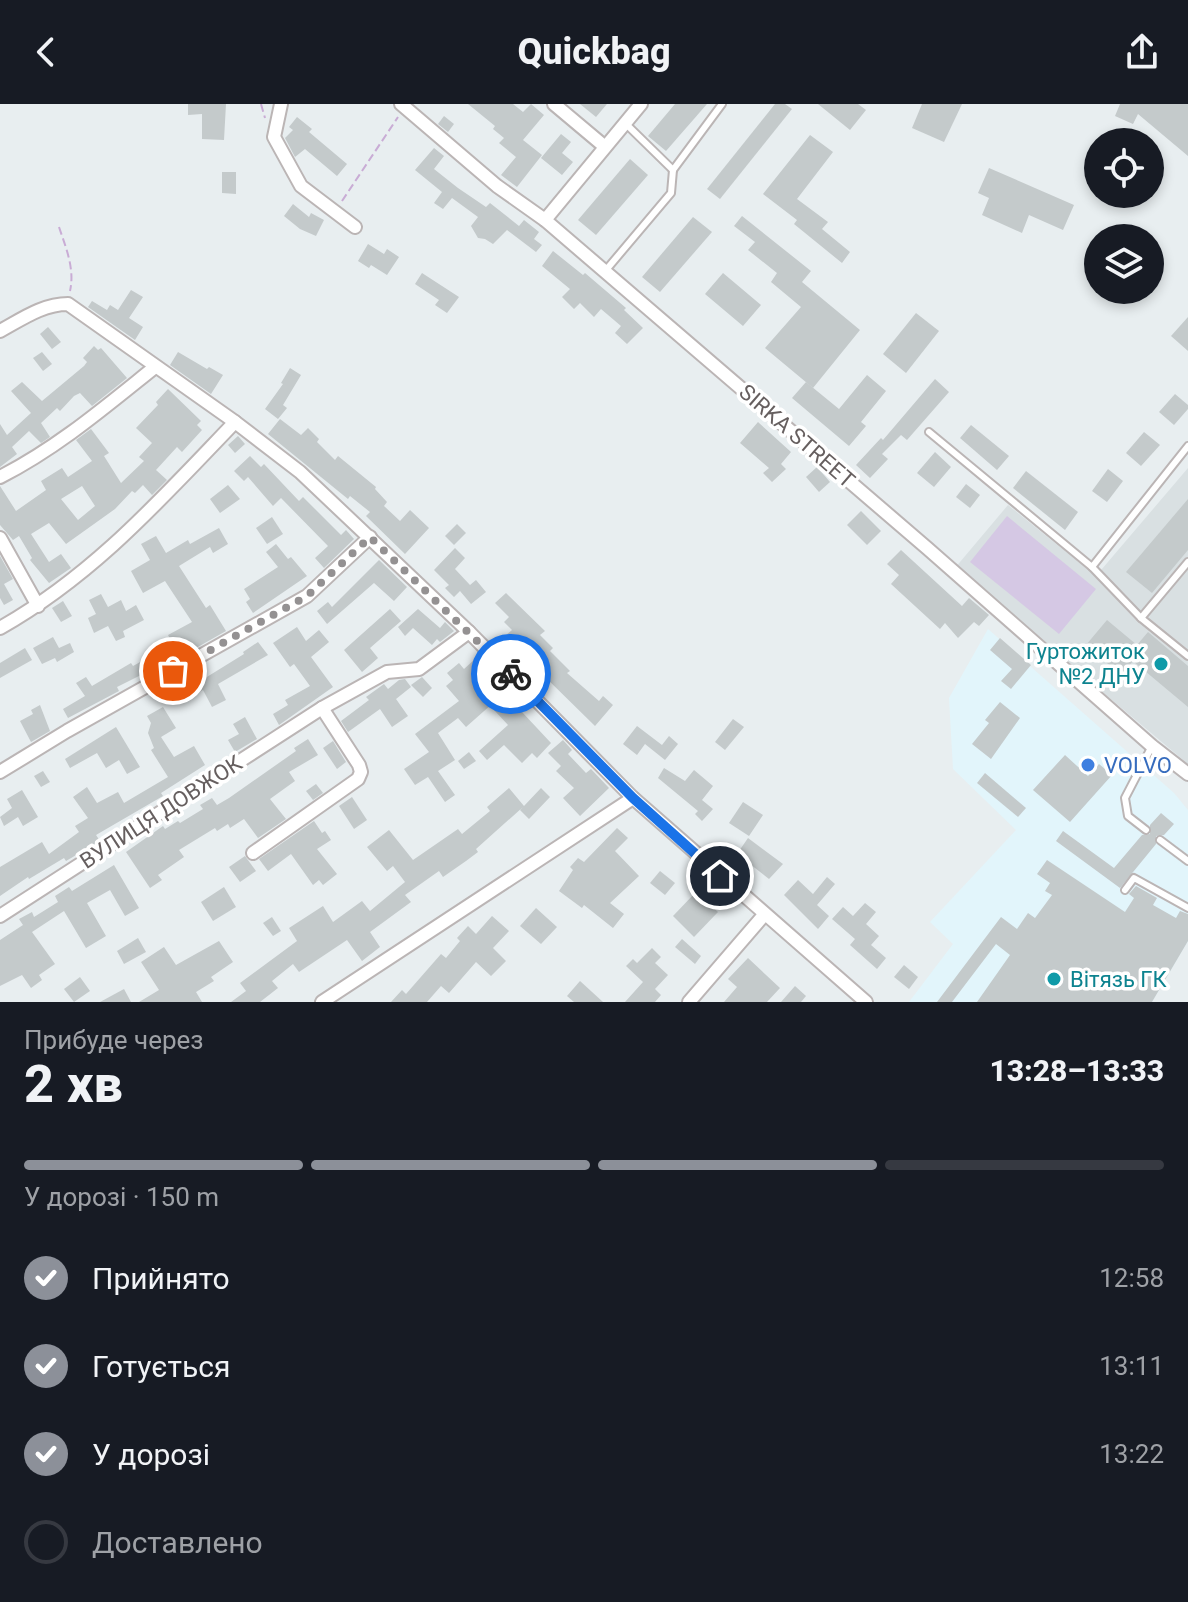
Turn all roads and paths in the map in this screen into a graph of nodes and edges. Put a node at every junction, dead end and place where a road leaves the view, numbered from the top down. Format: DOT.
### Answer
graph roads {
  1 [pos="281,104"];
  2 [pos="554,104"];
  3 [pos="641,104"];
  4 [pos="722,104"];
  5 [pos="403,106"];
  6 [pos="625,122"];
  7 [pos="604,146"];
  8 [pos="673,170"];
  9 [pos="338,214"];
  10 [pos="545,220"];
  11 [pos="59,227"];
  12 [pos="355,227"];
  13 [pos="604,272"];
  14 [pos="68,304"];
  15 [pos="0,331"];
  16 [pos="155,367"];
  17 [pos="235,422"];
  18 [pos="929,432"];
  19 [pos="1188,446"];
  20 [pos="0,477"];
  21 [pos="370,537"];
  22 [pos="0,538"];
  23 [pos="1188,562"];
  24 [pos="1092,567"];
  25 [pos="38,606"];
  26 [pos="1141,618"];
  27 [pos="0,628"];
  28 [pos="469,632"];
  29 [pos="1188,656"];
  30 [pos="322,708"];
  31 [pos="1152,746"];
  32 [pos="0,772"];
  33 [pos="1188,774"];
  34 [pos="633,798"];
  35 [pos="1146,830"];
  36 [pos="1160,840"];
  37 [pos="253,853"];
  38 [pos="1188,861"];
  39 [pos="1125,890"];
  40 [pos="1188,908"];
  41 [pos="764,915"];
  42 [pos="0,916"];
  43 [pos="322,1002"];
  44 [pos="689,1002"];
  45 [pos="866,1002"];
  1 -- 9 [label="street"];
  2 -- 7 [label="street"];
  3 -- 6 [label="street"];
  4 -- 8 [label="lane"];
  5 -- 9 [label="path"];
  5 -- 10 [label="street, SIRKA STREET"];
  6 -- 7 [label="street"];
  6 -- 8 [label="lane"];
  7 -- 10 [label="street"];
  8 -- 13 [label="lane"];
  9 -- 12 [label="street"];
  10 -- 13 [label="street, SIRKA STREET"];
  11 -- 14 [label="path"];
  13 -- 31 [label="street, SIRKA STREET"];
  14 -- 15 [label="street"];
  14 -- 16 [label="street"];
  16 -- 17 [label="street"];
  16 -- 20 [label="street"];
  17 -- 21 [label="street"];
  17 -- 25 [label="street"];
  18 -- 24 [label="lane"];
  19 -- 24 [label="lane"];
  21 -- 28 [label="street"];
  21 -- 32 [label="street"];
  22 -- 25 [label="street"];
  23 -- 26 [label="lane"];
  24 -- 26 [label="lane"];
  25 -- 27 [label="street"];
  26 -- 29 [label="lane"];
  28 -- 30 [label="street, ВУЛИЦЯ ДОВЖОК"];
  28 -- 34 [label="street"];
  30 -- 37 [label="street"];
  30 -- 42 [label="street, ВУЛИЦЯ ДОВЖОК"];
  31 -- 33 [label="street, SIRKA STREET"];
  31 -- 35 [label="lane"];
  34 -- 41 [label="street"];
  34 -- 43 [label="street"];
  36 -- 38 [label="lane"];
  39 -- 40 [label="lane"];
  41 -- 44 [label="street"];
  41 -- 45 [label="street"];
}
